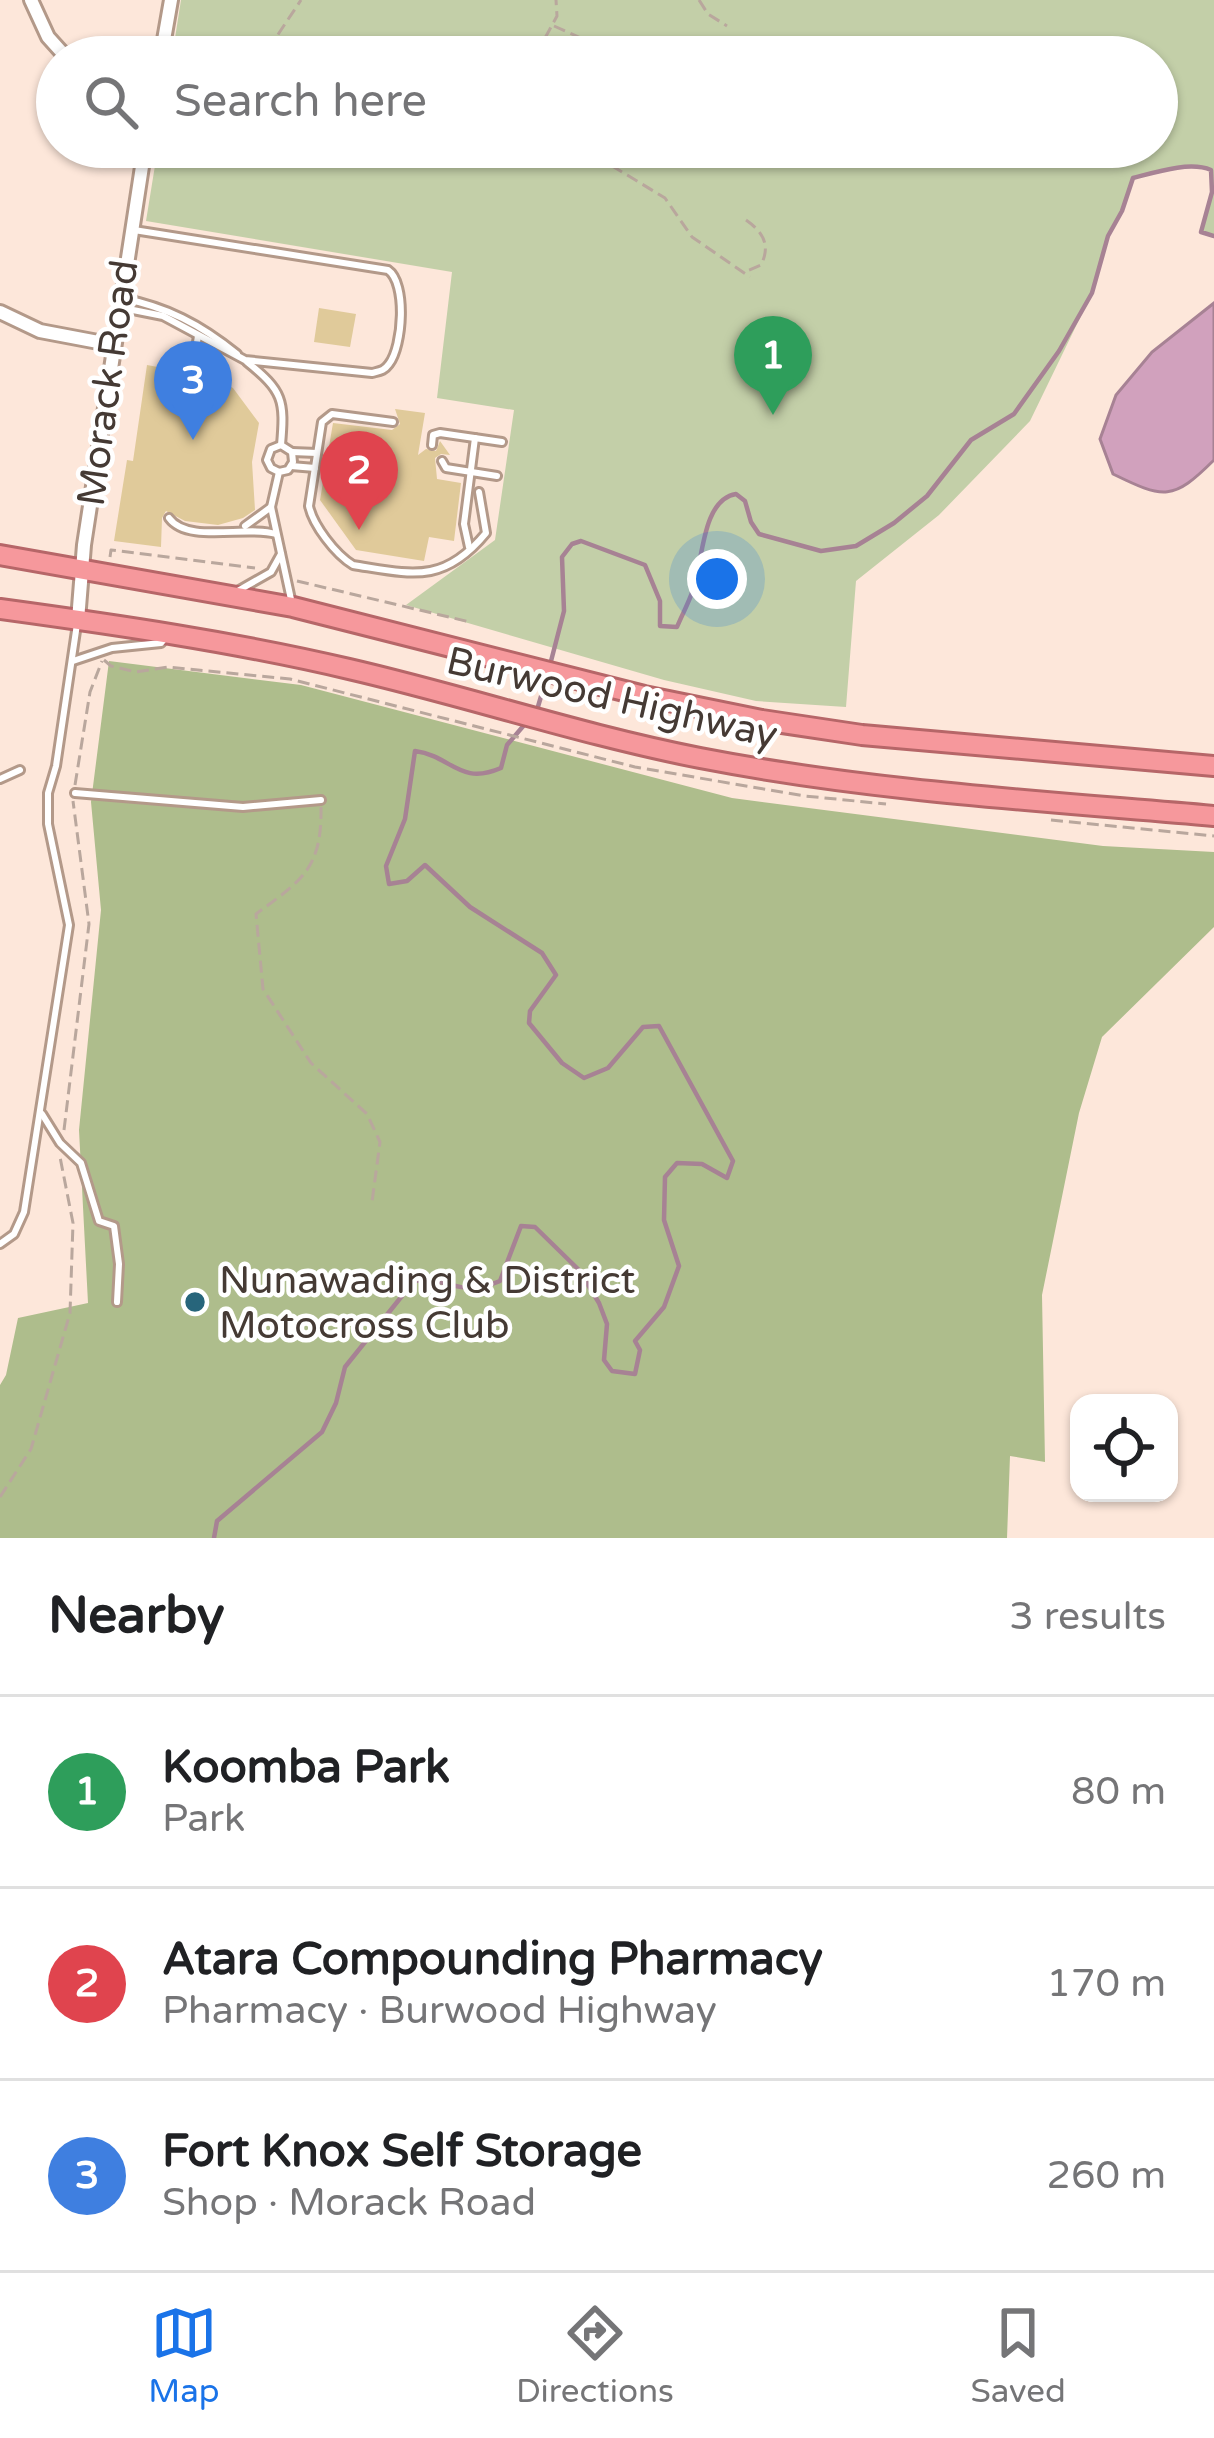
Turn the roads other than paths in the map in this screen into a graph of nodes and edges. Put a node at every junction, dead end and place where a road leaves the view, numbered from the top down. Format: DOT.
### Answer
graph roads {
  1 [pos="31,0"];
  2 [pos="171,0"];
  3 [pos="48,36"];
  4 [pos="165,36"];
  5 [pos="142,168"];
  6 [pos="131,230"];
  7 [pos="120,302"];
  8 [pos="0,313"];
  9 [pos="198,336"];
  10 [pos="114,345"];
  11 [pos="244,360"];
  12 [pos="192,373"];
  13 [pos="389,424"];
  14 [pos="476,438"];
  15 [pos="502,442"];
  16 [pos="432,445"];
  17 [pos="281,446"];
  18 [pos="292,452"];
  19 [pos="317,453"];
  20 [pos="442,461"];
  21 [pos="291,466"];
  22 [pos="315,468"];
  23 [pos="279,472"];
  24 [pos="471,472"];
  25 [pos="497,476"];
  26 [pos="479,492"];
  27 [pos="271,507"];
  28 [pos="169,518"];
  29 [pos="242,528"];
  30 [pos="276,534"];
  31 [pos="470,548"];
  32 [pos="0,554"];
  33 [pos="281,554"];
  34 [pos="82,569"];
  35 [pos="230,595"];
  36 [pos="293,607"];
  37 [pos="0,609"];
  38 [pos="78,620"];
  39 [pos="168,634"];
  40 [pos="73,661"];
  41 [pos="1214,766"];
  42 [pos="20,770"];
  43 [pos="0,778"];
  44 [pos="75,794"];
  45 [pos="321,800"];
  46 [pos="1214,816"];
  47 [pos="40,1111"];
  48 [pos="0,1244"];
  49 [pos="117,1302"];
  1 -- 3 [label="street"];
  2 -- 4 [label="street"];
  5 -- 6 [label="street, Morack Road"];
  6 -- 7 [label="street, Morack Road"];
  6 -- 11 [label="lane"];
  7 -- 9 [label="lane"];
  7 -- 10 [label="street, Morack Road"];
  7 -- 11 [label="lane"];
  8 -- 10 [label="street"];
  9 -- 11 [label="lane"];
  9 -- 12 [label="lane"];
  10 -- 34 [label="street, Morack Road"];
  11 -- 17 [label="lane"];
  13 -- 19 [label="lane"];
  14 -- 15 [label="lane"];
  14 -- 16 [label="lane"];
  14 -- 24 [label="lane"];
  17 -- 18 [label="lane"];
  17 -- 23 [label="lane"];
  18 -- 19 [label="lane"];
  18 -- 21 [label="lane"];
  19 -- 22 [label="lane"];
  20 -- 24 [label="lane"];
  21 -- 22 [label="lane"];
  21 -- 23 [label="lane"];
  22 -- 31 [label="lane"];
  23 -- 27 [label="lane"];
  24 -- 25 [label="lane"];
  24 -- 31 [label="lane"];
  26 -- 31 [label="lane"];
  27 -- 29 [label="lane"];
  27 -- 30 [label="lane"];
  28 -- 29 [label="lane"];
  29 -- 30 [label="lane"];
  30 -- 33 [label="lane"];
  32 -- 34 [label="highway, Burwood Highway"];
  33 -- 35 [label="lane"];
  33 -- 36 [label="lane"];
  34 -- 35 [label="highway, Burwood Highway"];
  34 -- 38 [label="street, Morack Road"];
  35 -- 36 [label="highway, Burwood Highway"];
  36 -- 41 [label="highway, Burwood Highway"];
  37 -- 38 [label="highway, Burwood Highway"];
  38 -- 39 [label="highway, Burwood Highway"];
  38 -- 40 [label="lane"];
  39 -- 40 [label="lane"];
  39 -- 46 [label="highway, Burwood Highway"];
  40 -- 47 [label="lane"];
  42 -- 43 [label="lane"];
  44 -- 45 [label="lane"];
  47 -- 48 [label="lane"];
  47 -- 49 [label="lane"];
}
